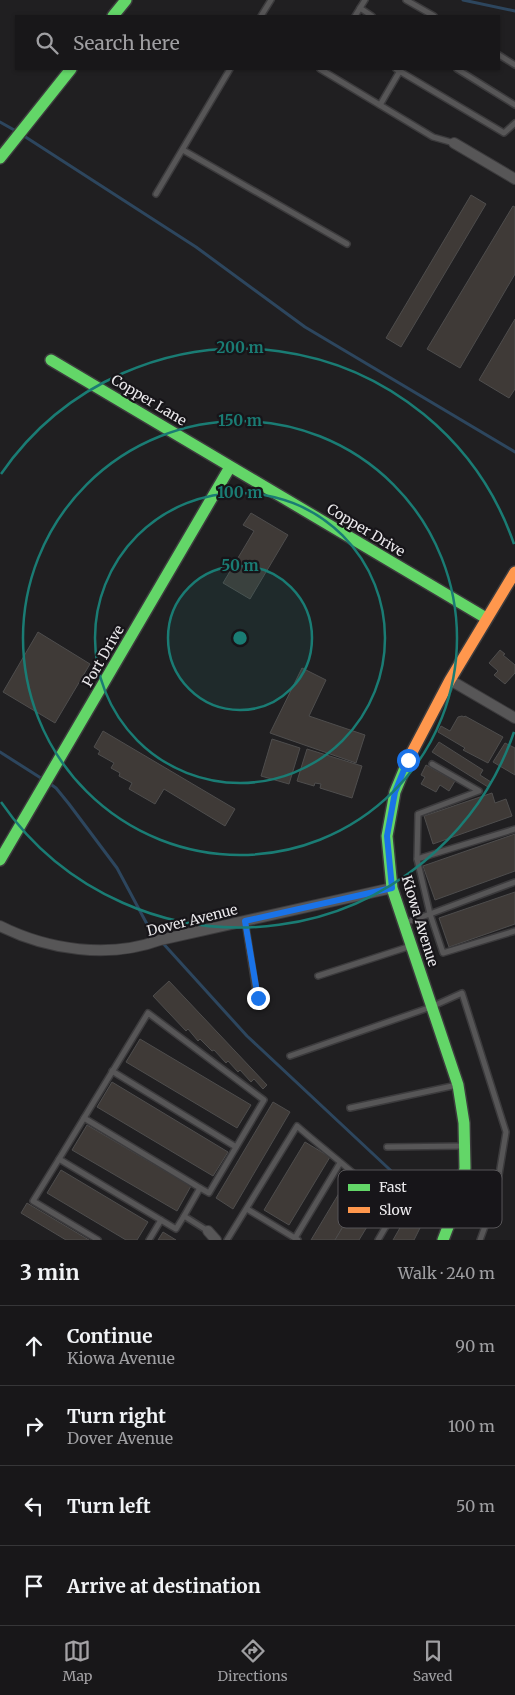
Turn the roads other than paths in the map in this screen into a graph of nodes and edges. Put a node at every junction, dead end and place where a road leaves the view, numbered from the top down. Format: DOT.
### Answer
graph roads {
  1 [pos="126,0"];
  2 [pos="271,0"];
  3 [pos="365,0"];
  4 [pos="406,0"];
  5 [pos="360,8"];
  6 [pos="114,15"];
  7 [pos="262,15"];
  8 [pos="356,15"];
  9 [pos="370,15"];
  10 [pos="431,15"];
  11 [pos="500,56"];
  12 [pos="515,64"];
  13 [pos="70,70"];
  14 [pos="229,70"];
  15 [pos="322,70"];
  16 [pos="399,70"];
  17 [pos="458,70"];
  18 [pos="380,105"];
  19 [pos="515,105"];
  20 [pos="515,123"];
  21 [pos="454,143"];
  22 [pos="183,150"];
  23 [pos="0,158"];
  24 [pos="515,179"];
  25 [pos="156,194"];
  26 [pos="347,244"];
  27 [pos="51,360"];
  28 [pos="230,467"];
  29 [pos="515,572"];
  30 [pos="486,618"];
  31 [pos="450,680"];
  32 [pos="515,718"];
  33 [pos="432,764"];
  34 [pos="515,829"];
  35 [pos="417,859"];
  36 [pos="0,860"];
  37 [pos="515,882"];
  38 [pos="392,888"];
  39 [pos="430,914"];
  40 [pos="245,921"];
  41 [pos="404,924"];
  42 [pos="0,926"];
  43 [pos="515,931"];
  44 [pos="411,946"];
  45 [pos="318,976"];
  46 [pos="258,998"];
  47 [pos="431,1007"];
  48 [pos="290,1056"];
  49 [pos="112,1071"];
  50 [pos="458,1085"];
  51 [pos="350,1108"];
  52 [pos="84,1118"];
  53 [pos="465,1146"];
  54 [pos="236,1147"];
  55 [pos="387,1147"];
  56 [pos="59,1159"];
  57 [pos="340,1163"];
  58 [pos="349,1170"];
  59 [pos="465,1170"];
  60 [pos="500,1170"];
  61 [pos="200,1188"];
  62 [pos="247,1209"];
  63 [pos="184,1216"];
  64 [pos="161,1220"];
  65 [pos="385,1228"];
  66 [pos="484,1228"];
  67 [pos="208,1231"];
  68 [pos="297,1239"];
  69 [pos="98,1240"];
  70 [pos="149,1240"];
  71 [pos="216,1240"];
  72 [pos="227,1240"];
  73 [pos="378,1240"];
  74 [pos="480,1240"];
  1 -- 6 [label="street"];
  2 -- 7 [label="lane"];
  3 -- 5 [label="lane"];
  4 -- 10 [label="lane"];
  5 -- 8 [label="lane"];
  5 -- 9 [label="lane"];
  11 -- 12 [label="lane"];
  13 -- 23 [label="street"];
  14 -- 22 [label="lane"];
  15 -- 18 [label="lane"];
  16 -- 18 [label="lane"];
  16 -- 20 [label="lane"];
  17 -- 19 [label="lane"];
  18 -- 21 [label="lane"];
  21 -- 24 [label="street"];
  22 -- 25 [label="lane"];
  22 -- 26 [label="lane"];
  27 -- 28 [label="street, Copper Lane"];
  28 -- 30 [label="street, Copper Drive"];
  28 -- 36 [label="street, Port Drive"];
  29 -- 30 [label="street, Kiowa Avenue"];
  30 -- 31 [label="street, Kiowa Avenue"];
  31 -- 32 [label="street"];
  31 -- 38 [label="street, Kiowa Avenue"];
  33 -- 35 [label="lane"];
  34 -- 35 [label="lane"];
  35 -- 39 [label="lane"];
  37 -- 39 [label="lane"];
  38 -- 40 [label="street, Dover Avenue"];
  38 -- 41 [label="street, Kiowa Avenue"];
  39 -- 41 [label="lane"];
  39 -- 43 [label="lane"];
  40 -- 42 [label="street, Dover Avenue"];
  40 -- 46 [label="lane"];
  41 -- 44 [label="street, Kiowa Avenue"];
  44 -- 45 [label="lane"];
  44 -- 47 [label="street, Kiowa Avenue"];
  47 -- 48 [label="lane"];
  47 -- 50 [label="street, Kiowa Avenue"];
  47 -- 60 [label="lane"];
  49 -- 52 [label="lane"];
  49 -- 54 [label="lane"];
  49 -- 54 [label="lane"];
  50 -- 51 [label="lane"];
  50 -- 53 [label="street, Kiowa Avenue"];
  52 -- 56 [label="lane"];
  52 -- 61 [label="lane"];
  53 -- 55 [label="lane"];
  53 -- 59 [label="street, Kiowa Avenue"];
  54 -- 61 [label="lane"];
  56 -- 64 [label="lane"];
  56 -- 69 [label="lane"];
  57 -- 58 [label="lane"];
  57 -- 62 [label="lane"];
  57 -- 68 [label="lane"];
  61 -- 63 [label="lane"];
  62 -- 68 [label="lane"];
  62 -- 72 [label="lane"];
  63 -- 64 [label="lane"];
  63 -- 67 [label="lane"];
  64 -- 70 [label="lane"];
  65 -- 73 [label="lane"];
  66 -- 74 [label="lane"];
  67 -- 71 [label="street"];
}
